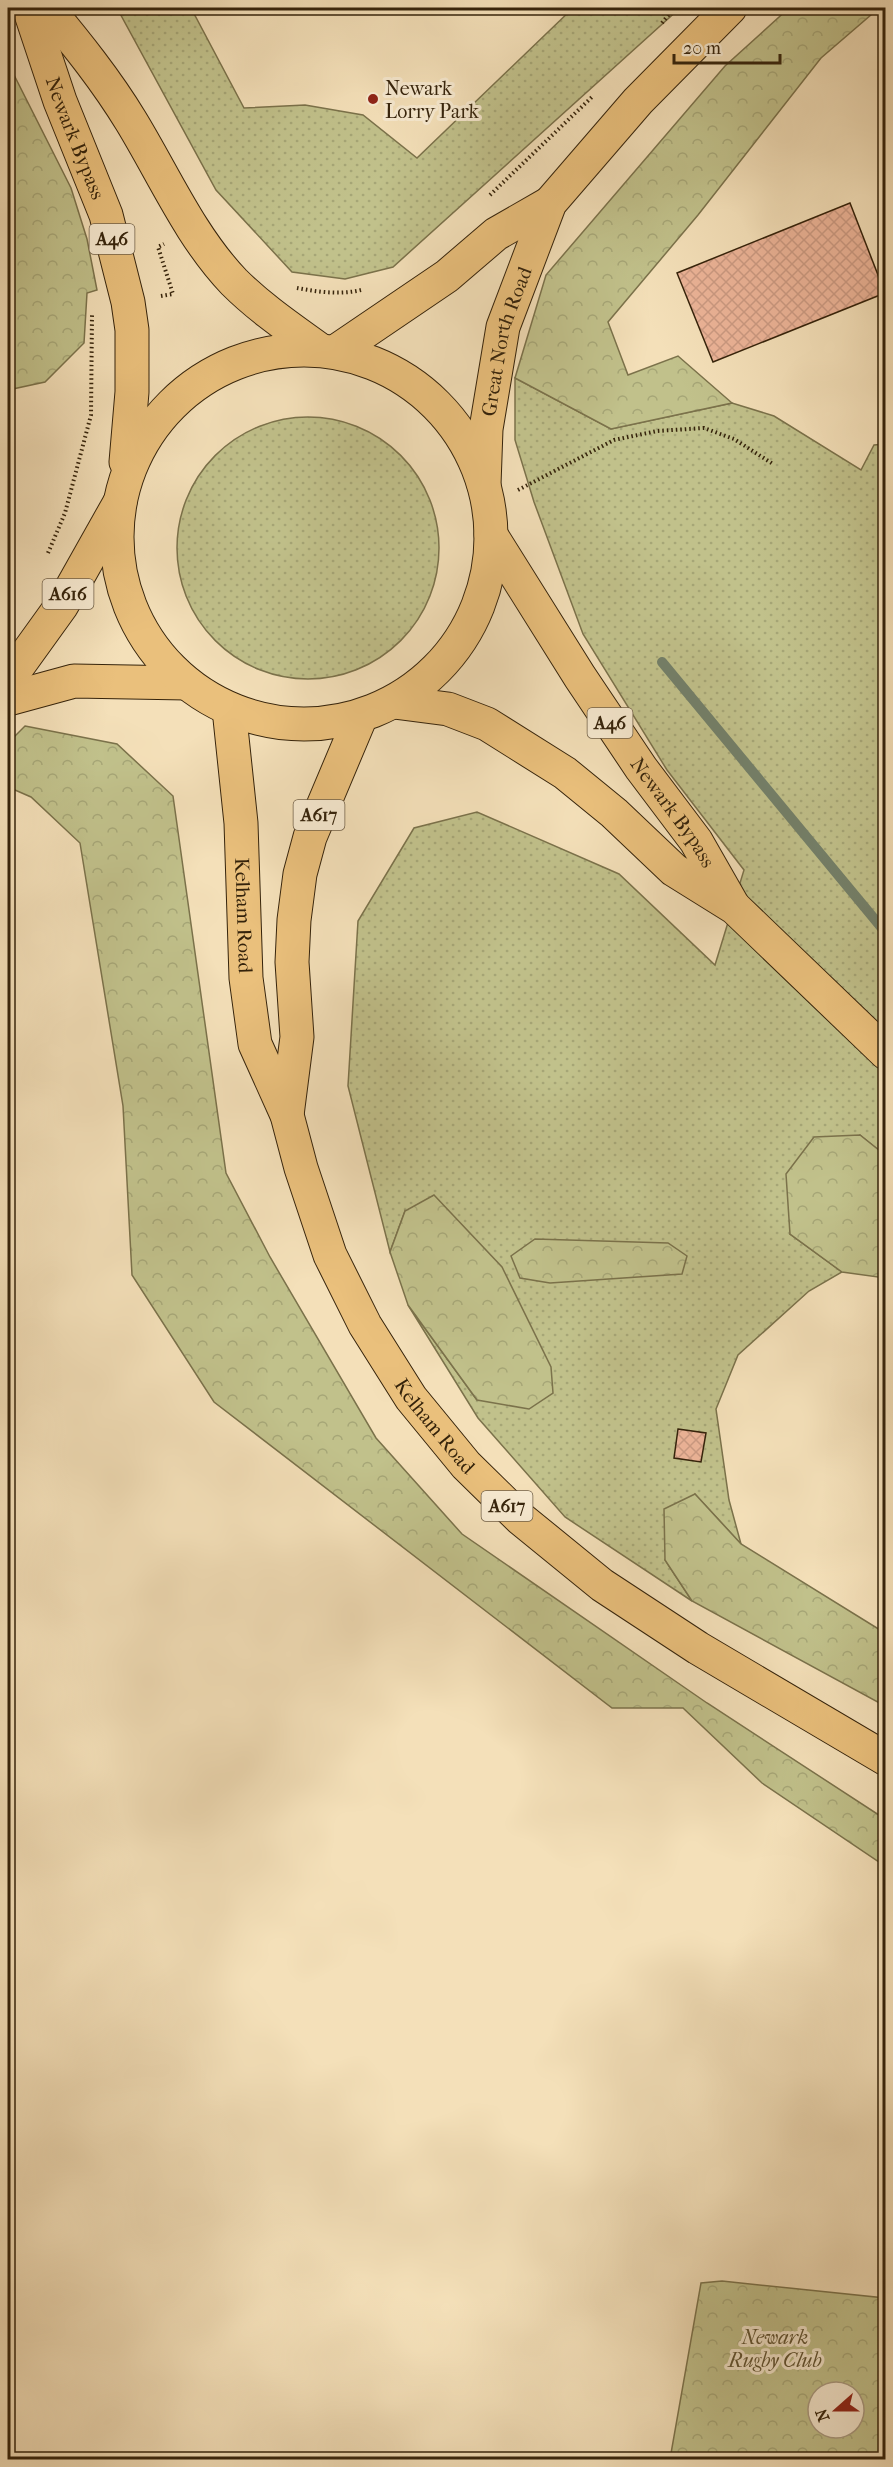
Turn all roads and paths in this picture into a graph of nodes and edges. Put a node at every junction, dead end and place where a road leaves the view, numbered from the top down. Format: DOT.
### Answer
graph roads {
  1 [pos="29,8"];
  2 [pos="47,8"];
  3 [pos="674,8"];
  4 [pos="730,8"];
  5 [pos="661,25"];
  6 [pos="598,91"];
  7 [pos="486,198"];
  8 [pos="550,203"];
  9 [pos="194,229"];
  10 [pos="292,287"];
  11 [pos="370,287"];
  12 [pos="128,302"];
  13 [pos="327,351"];
  14 [pos="773,464"];
  15 [pos="122,492"];
  16 [pos="488,509"];
  17 [pos="44,563"];
  18 [pos="8,680"];
  19 [pos="186,683"];
  20 [pos="8,699"];
  21 [pos="394,702"];
  22 [pos="229,709"];
  23 [pos="362,716"];
  24 [pos="735,908"];
  25 [pos="885,1053"];
  26 [pos="287,1115"];
  27 [pos="885,1759"];
  1 -- 12 [label="main road, Newark Bypass / A46"];
  2 -- 9 [label="main road, Newark Bypass"];
  3 -- 5 [label="path"];
  4 -- 8 [label="main road, Great North Road"];
  6 -- 7 [label="path"];
  8 -- 13 [label="main road, Great North Road"];
  8 -- 16 [label="main road, Great North Road"];
  9 -- 12 [label="path"];
  9 -- 13 [label="main road, Newark Bypass"];
  10 -- 11 [label="path"];
  12 -- 15 [label="main road, Newark Bypass / A46"];
  12 -- 17 [label="path"];
  13 -- 15 [label="main road"];
  13 -- 16 [label="main road, Newark Bypass"];
  14 -- 16 [label="path"];
  15 -- 18 [label="main road, A616"];
  15 -- 19 [label="main road, Newark Bypass"];
  16 -- 21 [label="main road, Great North Road"];
  16 -- 24 [label="main road, Newark Bypass / A46"];
  19 -- 20 [label="main road"];
  19 -- 22 [label="main road, Newark Bypass"];
  21 -- 23 [label="main road, Great North Road"];
  21 -- 24 [label="main road, Newark Bypass / A46"];
  22 -- 23 [label="main road, Newark Bypass"];
  22 -- 26 [label="main road, Kelham Road / A617"];
  23 -- 26 [label="main road, Kelham Road / A617"];
  24 -- 25 [label="main road, Newark Bypass / A46"];
  26 -- 27 [label="main road, Kelham Road / A617"];
}
